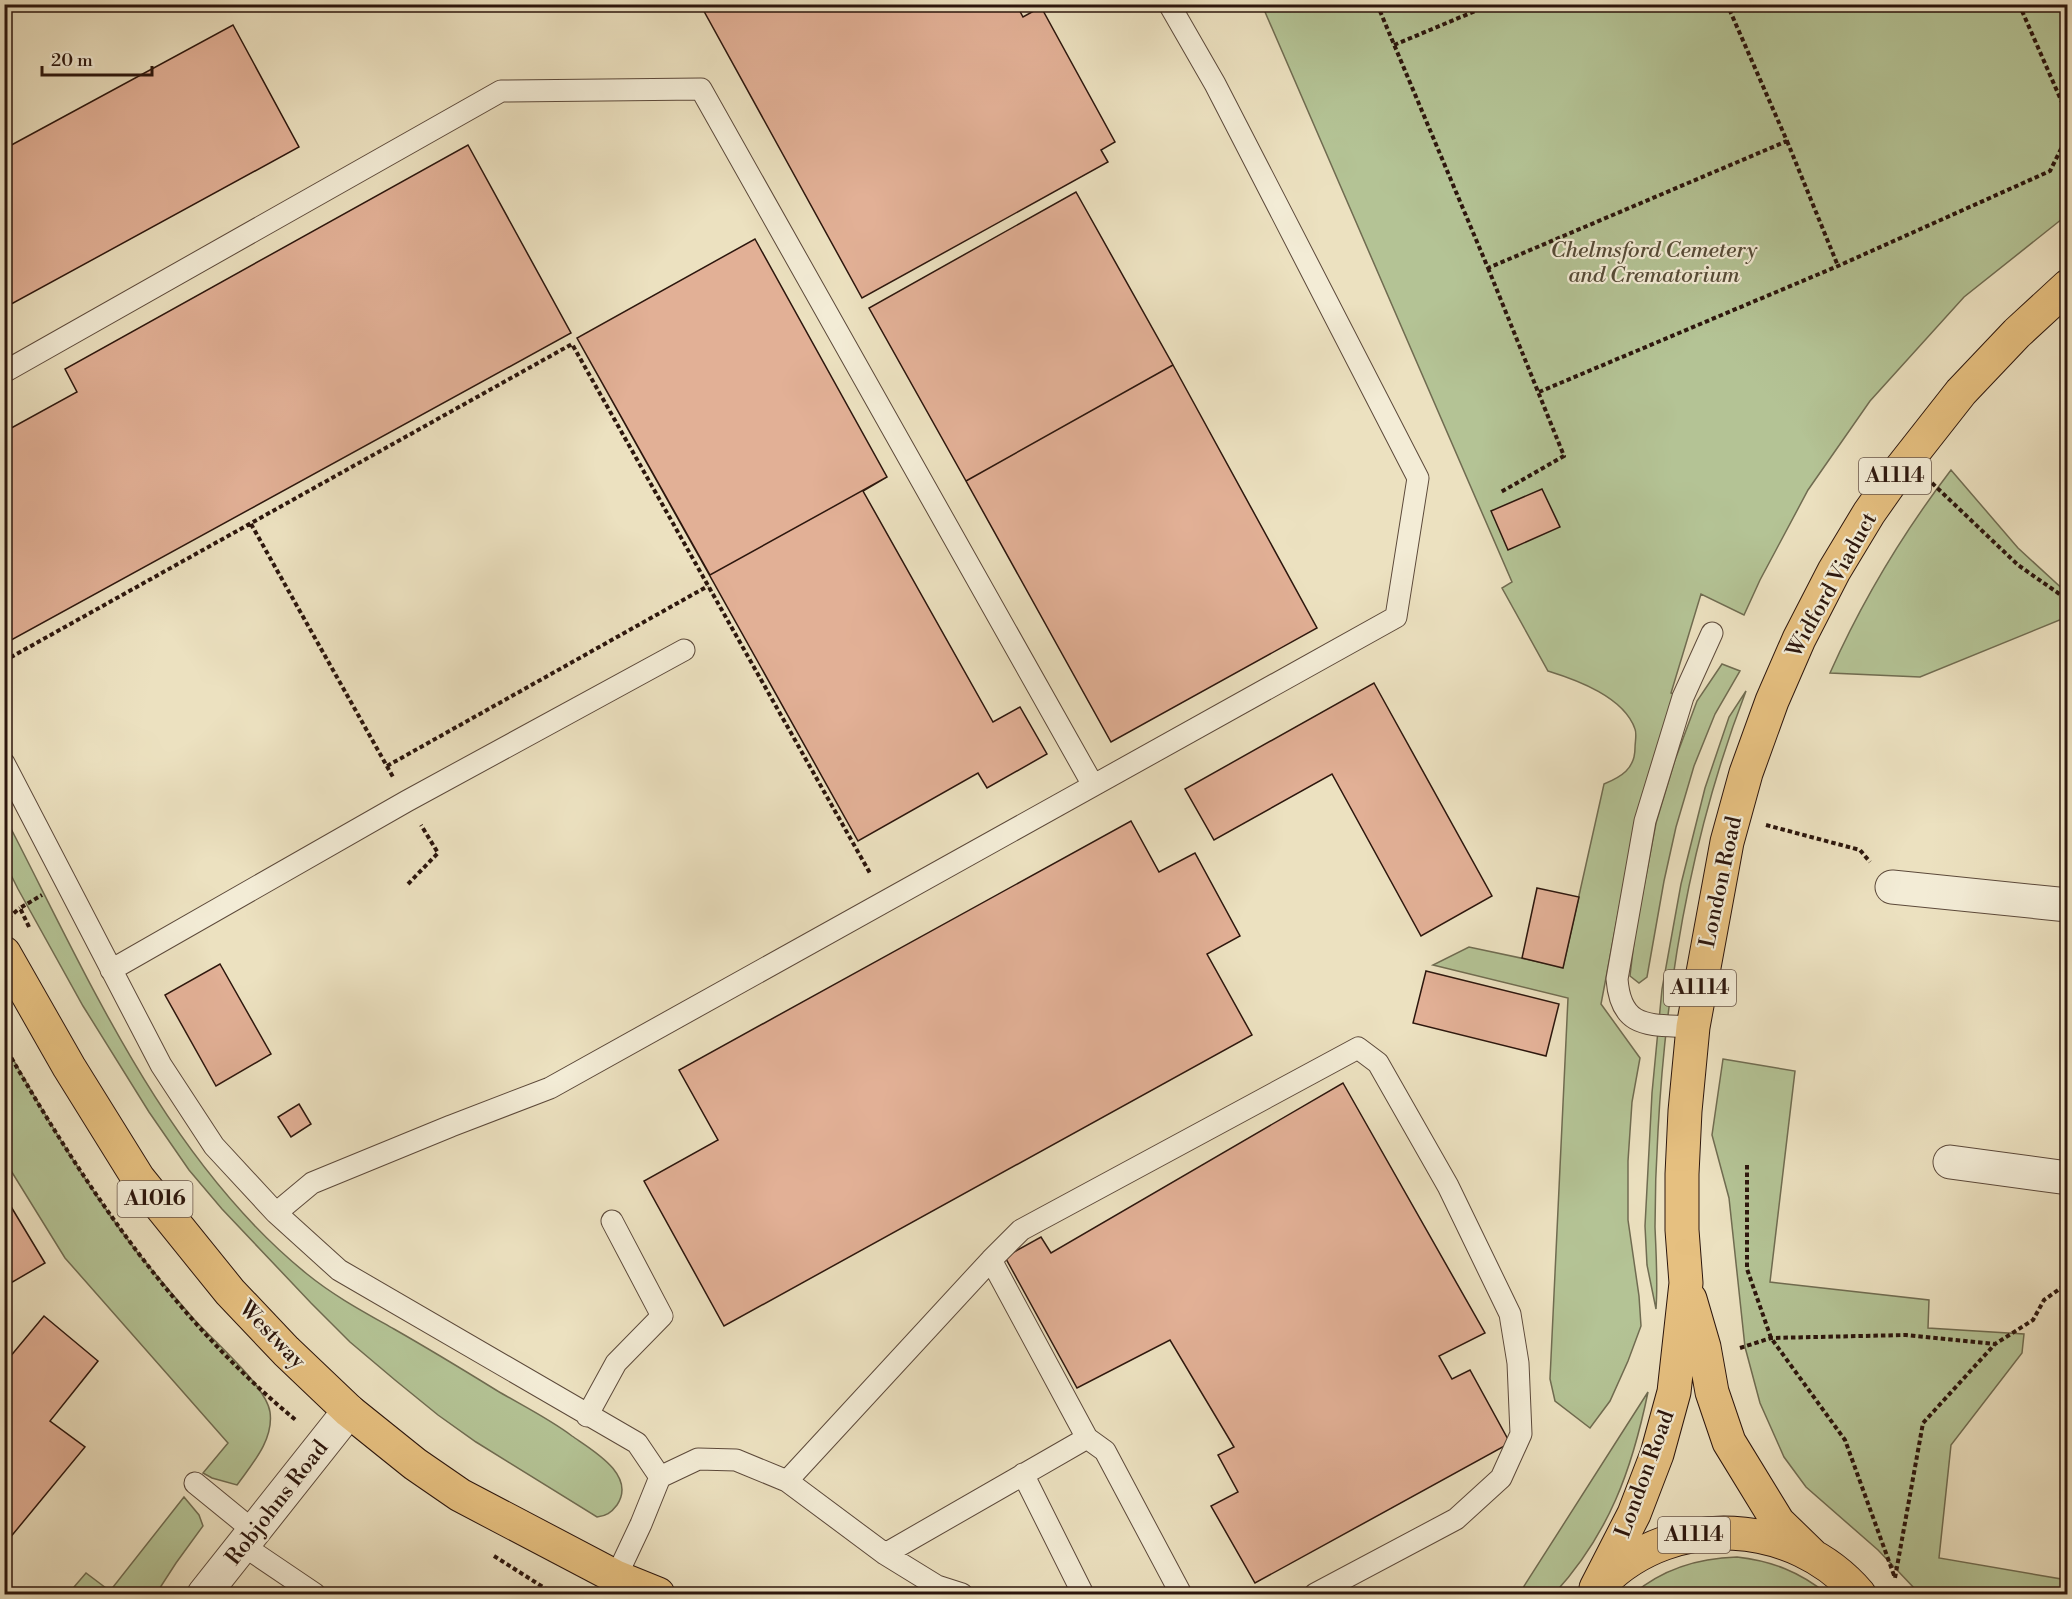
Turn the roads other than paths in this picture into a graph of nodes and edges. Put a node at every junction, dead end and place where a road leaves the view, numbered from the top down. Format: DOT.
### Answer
graph roads {
  1 [pos="1169,4"];
  2 [pos="2067,286"];
  3 [pos="4,372"];
  4 [pos="1712,633"];
  5 [pos="684,650"];
  6 [pos="1772,701"];
  7 [pos="4,763"];
  8 [pos="1093,785"];
  9 [pos="1892,887"];
  10 [pos="2067,905"];
  11 [pos="4,953"];
  12 [pos="111,970"];
  13 [pos="1693,1027"];
  14 [pos="1950,1162"];
  15 [pos="2067,1178"];
  16 [pos="276,1213"];
  17 [pos="612,1221"];
  18 [pos="991,1260"];
  19 [pos="1686,1283"];
  20 [pos="349,1411"];
  21 [pos="587,1416"];
  22 [pos="1087,1438"];
  23 [pos="1023,1474"];
  24 [pos="660,1477"];
  25 [pos="787,1481"];
  26 [pos="195,1483"];
  27 [pos="249,1539"];
  28 [pos="885,1554"];
  29 [pos="1812,1555"];
  30 [pos="616,1577"];
  31 [pos="1594,1592"];
  32 [pos="204,1594"];
  33 [pos="315,1594"];
  34 [pos="658,1594"];
  35 [pos="962,1594"];
  36 [pos="1083,1594"];
  37 [pos="1181,1594"];
  38 [pos="1315,1594"];
  39 [pos="1859,1594"];
  1 -- 8 [label="lane"];
  2 -- 6 [label="main road, Widford Viaduct / A1114"];
  3 -- 8 [label="lane"];
  4 -- 13 [label="lane"];
  5 -- 12 [label="lane"];
  6 -- 13 [label="main road, London Road / A1114"];
  7 -- 12 [label="lane"];
  8 -- 16 [label="lane"];
  9 -- 10 [label="street"];
  11 -- 20 [label="main road, Westway / A1016"];
  12 -- 16 [label="lane"];
  13 -- 19 [label="main road, London Road / A1114"];
  14 -- 15 [label="street"];
  16 -- 21 [label="lane"];
  17 -- 21 [label="lane"];
  18 -- 22 [label="lane"];
  18 -- 25 [label="lane"];
  18 -- 38 [label="lane"];
  19 -- 29 [label="main road, London Road / A1114"];
  19 -- 31 [label="main road, London Road / A1114"];
  20 -- 27 [label="street, Robjohns Road"];
  20 -- 30 [label="main road, Westway / A1016"];
  21 -- 24 [label="lane"];
  22 -- 23 [label="lane"];
  22 -- 37 [label="lane"];
  23 -- 28 [label="lane"];
  23 -- 36 [label="lane"];
  24 -- 25 [label="lane"];
  24 -- 30 [label="lane"];
  25 -- 28 [label="lane"];
  26 -- 27 [label="lane"];
  27 -- 32 [label="street, Robjohns Road"];
  27 -- 33 [label="lane"];
  28 -- 35 [label="lane"];
  29 -- 31 [label="main road, A1114"];
  29 -- 39 [label="main road, A1114"];
  30 -- 34 [label="main road, Westway / A1016"];
}
